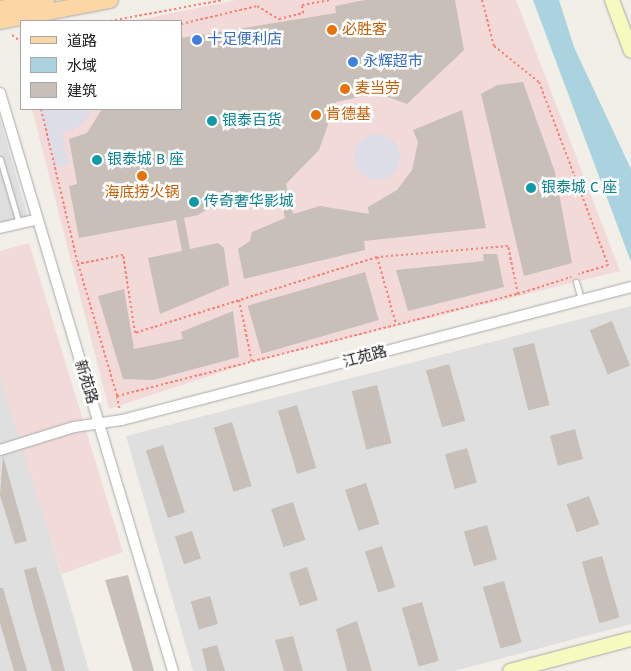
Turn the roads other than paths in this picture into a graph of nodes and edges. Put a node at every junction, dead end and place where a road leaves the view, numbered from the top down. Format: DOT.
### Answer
graph roads {
  1 [pos="46,0"];
  2 [pos="110,0"];
  3 [pos="612,0"];
  4 [pos="0,9"];
  5 [pos="0,21"];
  6 [pos="631,51"];
  7 [pos="0,93"];
  8 [pos="0,159"];
  9 [pos="36,220"];
  10 [pos="20,224"];
  11 [pos="0,228"];
  12 [pos="576,282"];
  13 [pos="631,287"];
  14 [pos="581,300"];
  15 [pos="100,426"];
  16 [pos="0,450"];
  17 [pos="631,638"];
  18 [pos="173,671"];
  19 [pos="510,671"];
  1 -- 4 [label="main road"];
  2 -- 5 [label="main road"];
  3 -- 6 [label="street"];
  7 -- 9 [label="street, 新苑路"];
  8 -- 10 [label="lane"];
  9 -- 10 [label="street"];
  9 -- 15 [label="street, 新苑路"];
  10 -- 11 [label="street"];
  12 -- 14 [label="lane"];
  13 -- 14 [label="street, 江苑路"];
  14 -- 15 [label="street, 江苑路"];
  15 -- 16 [label="street, 江苑路"];
  15 -- 18 [label="street, 新苑路"];
  17 -- 19 [label="street"];
}
